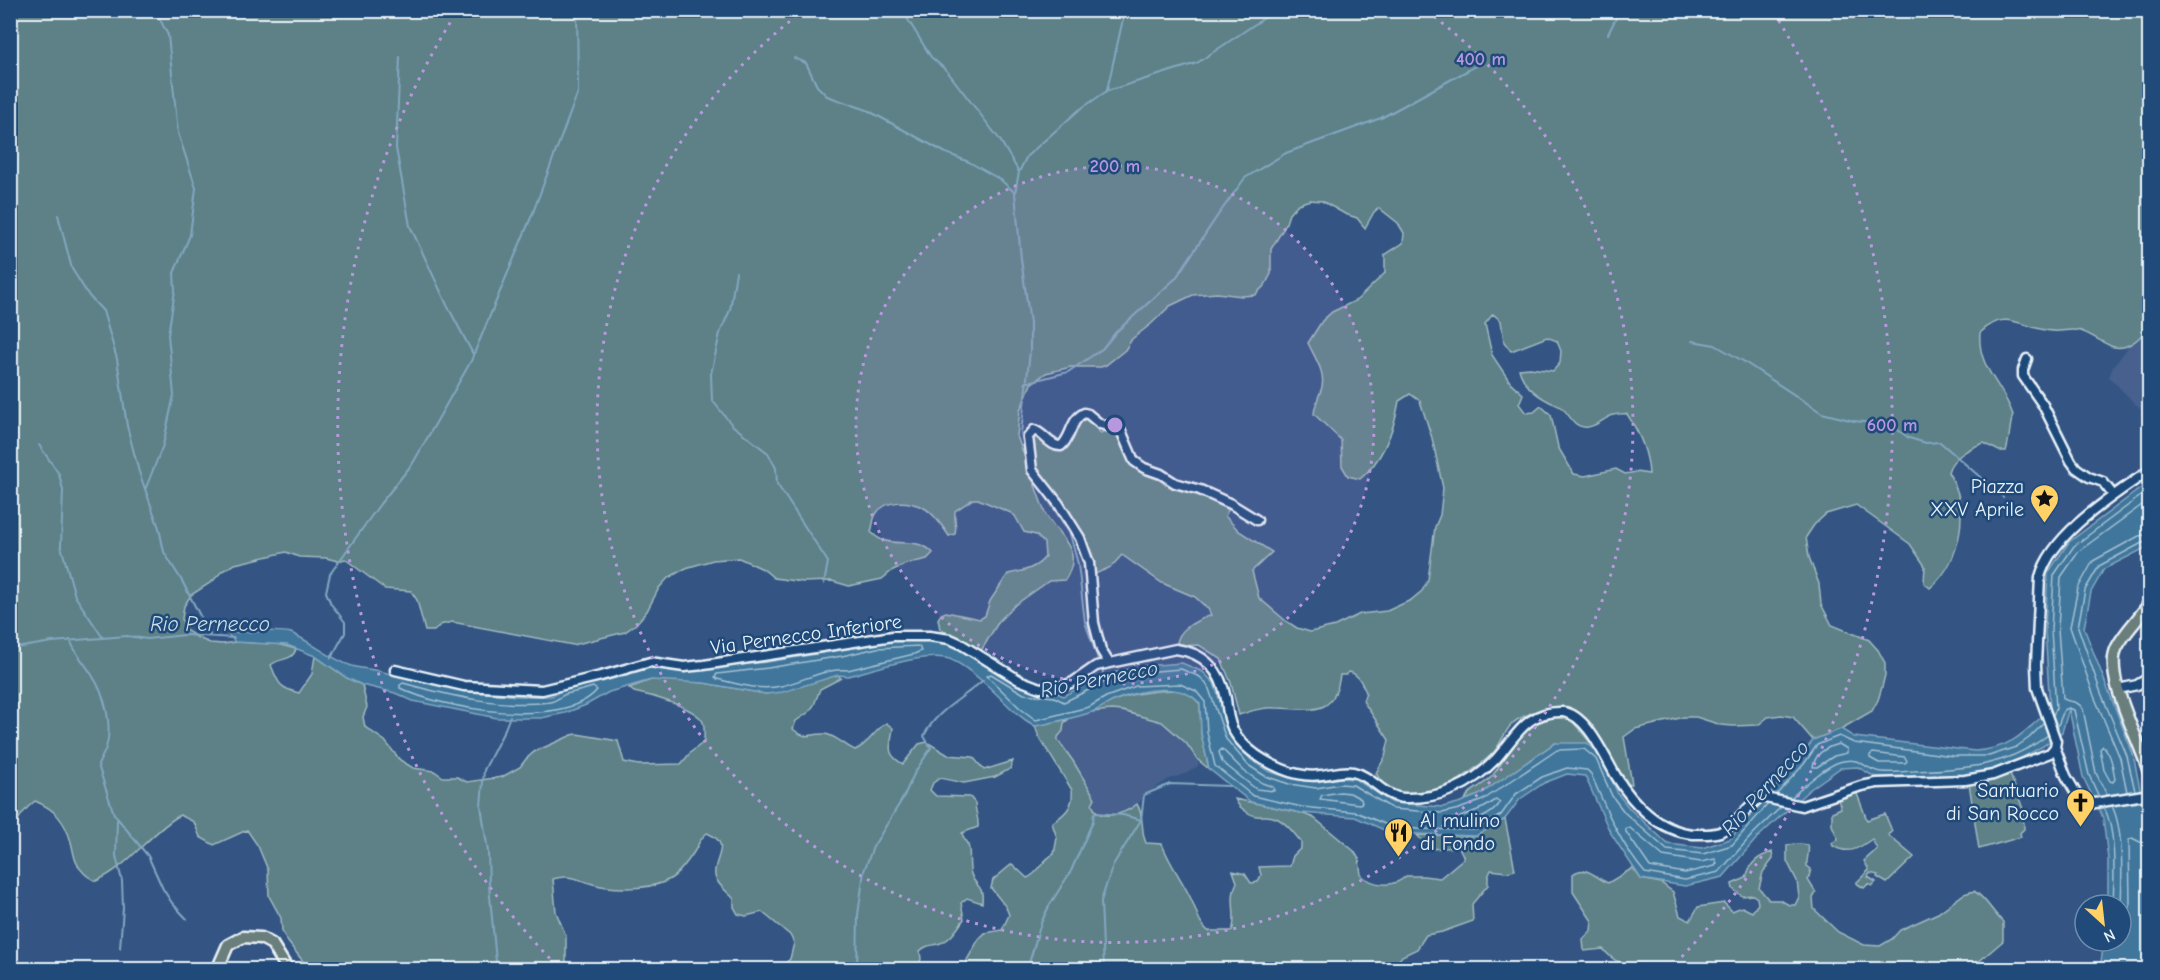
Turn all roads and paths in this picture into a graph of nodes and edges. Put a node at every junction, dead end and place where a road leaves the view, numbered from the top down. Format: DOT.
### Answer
graph roads {
  1 [pos="2027,359"];
  2 [pos="2150,470"];
  3 [pos="2113,495"];
  4 [pos="1257,520"];
  5 [pos="2150,602"];
  6 [pos="1103,664"];
  7 [pos="395,670"];
  8 [pos="2150,677"];
  9 [pos="2118,689"];
  10 [pos="2056,744"];
  11 [pos="2150,776"];
  12 [pos="2149,794"];
  13 [pos="217,969"];
  14 [pos="288,969"];
  1 -- 3 [label="street"];
  2 -- 3 [label="street"];
  3 -- 10 [label="street"];
  4 -- 6 [label="street"];
  5 -- 9 [label="main road"];
  6 -- 7 [label="street, Via Pernecco Inferiore"];
  6 -- 10 [label="street, Via Pernecco Inferiore"];
  8 -- 9 [label="street"];
  9 -- 11 [label="main road"];
  10 -- 12 [label="street"];
  13 -- 14 [label="main road"];
}
